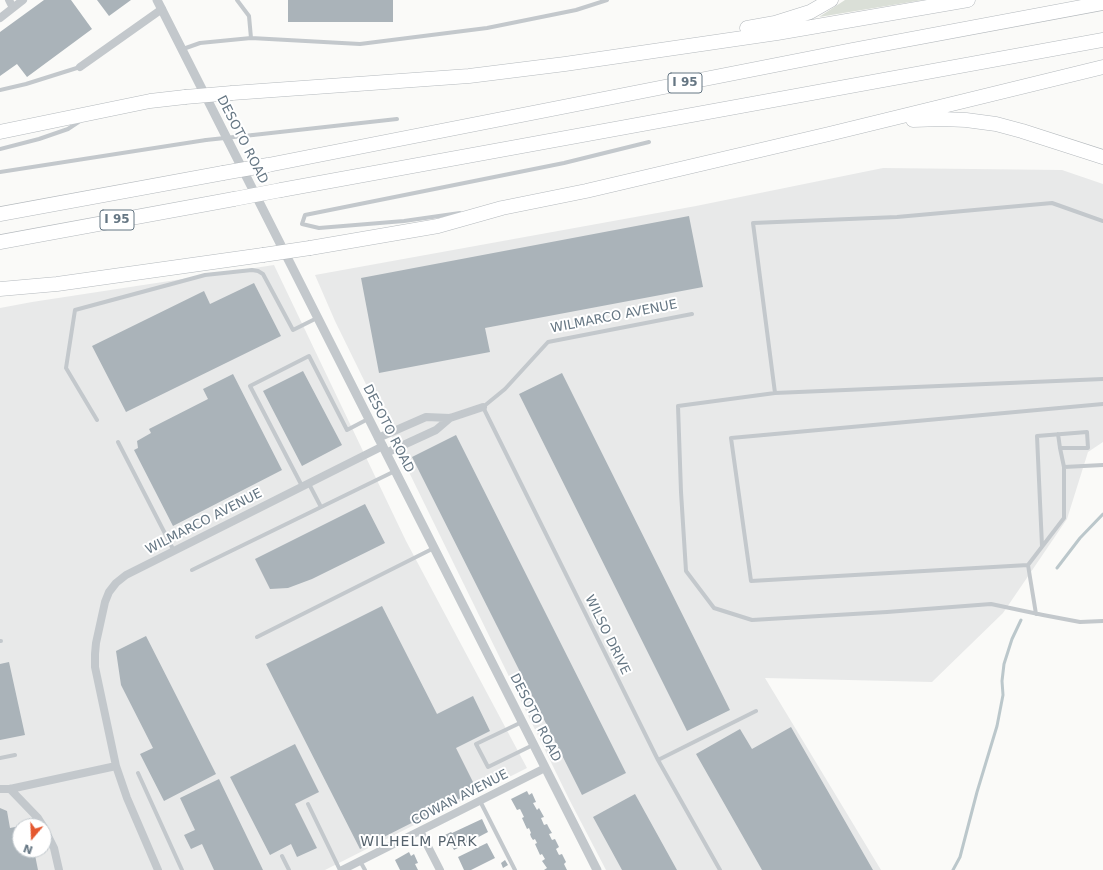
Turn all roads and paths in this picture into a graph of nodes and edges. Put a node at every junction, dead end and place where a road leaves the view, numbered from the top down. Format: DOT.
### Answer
graph roads {
  1 [pos="9,0"];
  2 [pos="23,0"];
  3 [pos="157,0"];
  4 [pos="237,0"];
  5 [pos="607,0"];
  6 [pos="831,0"];
  7 [pos="968,0"];
  8 [pos="1103,3"];
  9 [pos="13,8"];
  10 [pos="162,9"];
  11 [pos="0,18"];
  12 [pos="251,38"];
  13 [pos="1103,40"];
  14 [pos="182,49"];
  15 [pos="565,64"];
  16 [pos="80,67"];
  17 [pos="1103,67"];
  18 [pos="0,90"];
  19 [pos="92,112"];
  20 [pos="397,119"];
  21 [pos="0,132"];
  22 [pos="830,134"];
  23 [pos="649,142"];
  24 [pos="0,150"];
  25 [pos="1103,157"];
  26 [pos="0,172"];
  27 [pos="502,208"];
  28 [pos="472,212"];
  29 [pos="464,213"];
  30 [pos="0,214"];
  31 [pos="1103,221"];
  32 [pos="0,242"];
  33 [pos="0,289"];
  34 [pos="692,314"];
  35 [pos="318,318"];
  36 [pos="1103,379"];
  37 [pos="775,393"];
  38 [pos="1103,404"];
  39 [pos="483,407"];
  40 [pos="368,418"];
  41 [pos="450,418"];
  42 [pos="97,420"];
  43 [pos="1058,434"];
  44 [pos="118,442"];
  45 [pos="382,446"];
  46 [pos="1060,448"];
  47 [pos="1103,466"];
  48 [pos="1064,467"];
  49 [pos="395,470"];
  50 [pos="305,485"];
  51 [pos="321,507"];
  52 [pos="1042,546"];
  53 [pos="434,548"];
  54 [pos="174,551"];
  55 [pos="1028,565"];
  56 [pos="192,570"];
  57 [pos="1036,614"];
  58 [pos="1103,621"];
  59 [pos="257,637"];
  60 [pos="756,711"];
  61 [pos="522,722"];
  62 [pos="533,745"];
  63 [pos="15,755"];
  64 [pos="0,758"];
  65 [pos="658,760"];
  66 [pos="116,766"];
  67 [pos="545,768"];
  68 [pos="138,773"];
  69 [pos="0,789"];
  70 [pos="10,789"];
  71 [pos="480,801"];
  72 [pos="308,804"];
  73 [pos="38,818"];
  74 [pos="420,831"];
  75 [pos="52,844"];
  76 [pos="282,856"];
  77 [pos="360,861"];
  78 [pos="59,870"];
  79 [pos="158,870"];
  80 [pos="182,870"];
  81 [pos="289,870"];
  82 [pos="341,870"];
  83 [pos="365,870"];
  84 [pos="440,870"];
  85 [pos="515,870"];
  86 [pos="597,870"];
  87 [pos="720,870"];
  1 -- 9 [label="street"];
  2 -- 9 [label="street"];
  3 -- 10 [label="street, DESOTO ROAD"];
  4 -- 12 [label="lane"];
  5 -- 12 [label="lane"];
  6 -- 15 [label="highway"];
  7 -- 15 [label="highway"];
  8 -- 30 [label="highway, I 95, bridge"];
  9 -- 11 [label="street"];
  10 -- 14 [label="street, DESOTO ROAD"];
  10 -- 16 [label="street"];
  12 -- 14 [label="lane"];
  13 -- 32 [label="highway, I 95, bridge"];
  14 -- 35 [label="street, DESOTO ROAD"];
  15 -- 19 [label="highway, bridge"];
  16 -- 18 [label="lane"];
  17 -- 22 [label="highway"];
  19 -- 21 [label="highway"];
  19 -- 24 [label="lane"];
  20 -- 26 [label="lane, bridge"];
  22 -- 25 [label="highway"];
  22 -- 27 [label="highway"];
  23 -- 29 [label="lane"];
  27 -- 28 [label="lane"];
  27 -- 33 [label="highway, bridge"];
  31 -- 37 [label="lane"];
  34 -- 39 [label="lane, WILMARCO AVENUE"];
  35 -- 40 [label="street, DESOTO ROAD"];
  35 -- 42 [label="lane"];
  36 -- 37 [label="lane"];
  37 -- 57 [label="lane"];
  38 -- 55 [label="lane"];
  39 -- 41 [label="street, WILMARCO AVENUE"];
  39 -- 65 [label="lane, WILSO DRIVE"];
  40 -- 45 [label="street, DESOTO ROAD"];
  40 -- 50 [label="lane"];
  41 -- 45 [label="street, WILMARCO AVENUE"];
  41 -- 45 [label="street, WILMARCO AVENUE"];
  43 -- 46 [label="lane"];
  43 -- 46 [label="lane"];
  43 -- 52 [label="lane"];
  44 -- 54 [label="lane"];
  45 -- 49 [label="street, DESOTO ROAD"];
  45 -- 50 [label="street, WILMARCO AVENUE"];
  46 -- 48 [label="lane"];
  47 -- 48 [label="lane"];
  48 -- 52 [label="lane"];
  49 -- 51 [label="lane"];
  49 -- 53 [label="street, DESOTO ROAD"];
  50 -- 51 [label="lane"];
  50 -- 54 [label="street, WILMARCO AVENUE"];
  51 -- 56 [label="lane"];
  52 -- 55 [label="lane"];
  53 -- 59 [label="lane"];
  53 -- 61 [label="street, DESOTO ROAD"];
  54 -- 66 [label="street, WILMARCO AVENUE"];
  55 -- 57 [label="lane"];
  57 -- 58 [label="lane"];
  60 -- 65 [label="lane"];
  61 -- 62 [label="street, DESOTO ROAD"];
  61 -- 62 [label="lane"];
  62 -- 67 [label="street, DESOTO ROAD"];
  63 -- 64 [label="lane"];
  65 -- 87 [label="lane, WILSO DRIVE"];
  66 -- 70 [label="street"];
  66 -- 79 [label="street, WILMARCO AVENUE"];
  67 -- 71 [label="street, COWAN AVENUE"];
  67 -- 86 [label="street, DESOTO ROAD"];
  68 -- 80 [label="lane"];
  69 -- 70 [label="street"];
  70 -- 73 [label="street"];
  71 -- 74 [label="street, COWAN AVENUE"];
  71 -- 85 [label="lane"];
  72 -- 82 [label="lane"];
  74 -- 77 [label="street, COWAN AVENUE"];
  74 -- 84 [label="street"];
  75 -- 78 [label="street"];
  76 -- 81 [label="lane"];
  77 -- 82 [label="street, COWAN AVENUE"];
  77 -- 83 [label="lane"];
}
